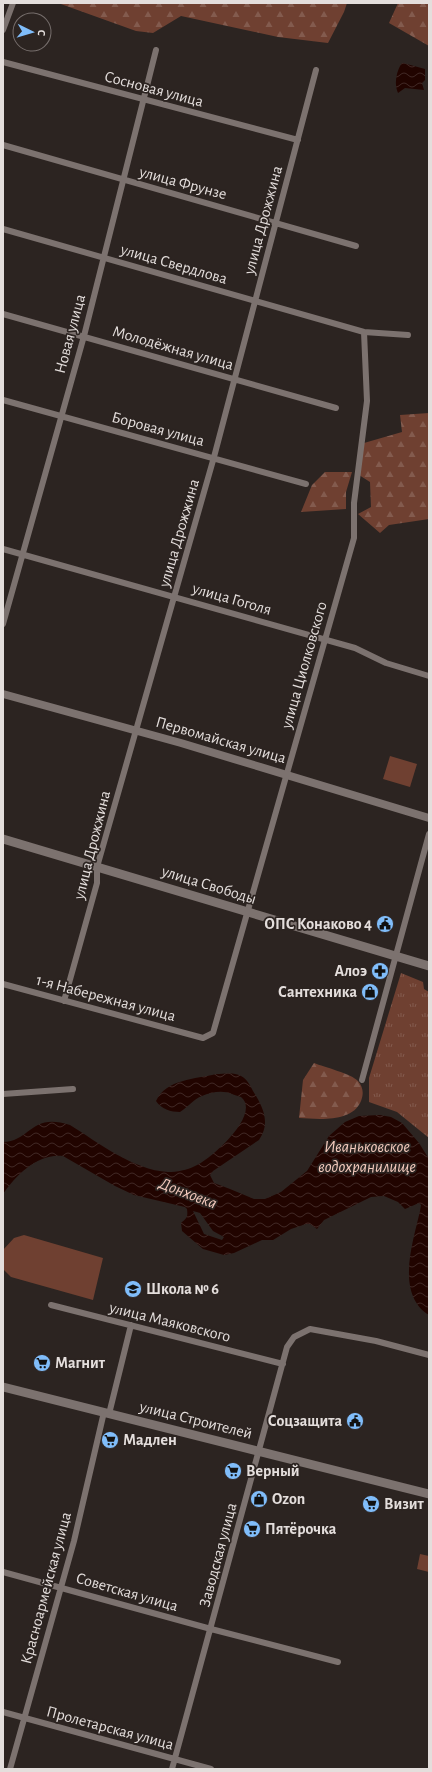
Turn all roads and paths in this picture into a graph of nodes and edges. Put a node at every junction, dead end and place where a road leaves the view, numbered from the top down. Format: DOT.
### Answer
graph roads {
  1 [pos="13,3"];
  2 [pos="3,30"];
  3 [pos="156,50"];
  4 [pos="3,62"];
  5 [pos="316,70"];
  6 [pos="144,100"];
  7 [pos="298,140"];
  8 [pos="3,145"];
  9 [pos="123,180"];
  10 [pos="276,222"];
  11 [pos="3,229"];
  12 [pos="356,246"];
  13 [pos="103,258"];
  14 [pos="255,300"];
  15 [pos="3,314"];
  16 [pos="364,332"];
  17 [pos="408,335"];
  18 [pos="84,336"];
  19 [pos="235,379"];
  20 [pos="3,400"];
  21 [pos="336,408"];
  22 [pos="62,416"];
  23 [pos="214,457"];
  24 [pos="306,484"];
  25 [pos="3,549"];
  26 [pos="23,554"];
  27 [pos="175,596"];
  28 [pos="3,624"];
  29 [pos="326,640"];
  30 [pos="429,676"];
  31 [pos="3,694"];
  32 [pos="136,730"];
  33 [pos="286,773"];
  34 [pos="429,818"];
  35 [pos="429,834"];
  36 [pos="3,840"];
  37 [pos="97,867"];
  38 [pos="248,913"];
  39 [pos="397,956"];
  40 [pos="429,966"];
  41 [pos="3,984"];
  42 [pos="64,1000"];
  43 [pos="203,1038"];
  44 [pos="362,1080"];
  45 [pos="73,1089"];
  46 [pos="3,1094"];
  47 [pos="51,1305"];
  48 [pos="131,1325"];
  49 [pos="429,1355"];
  50 [pos="283,1364"];
  51 [pos="3,1387"];
  52 [pos="107,1413"];
  53 [pos="258,1452"];
  54 [pos="429,1494"];
  55 [pos="3,1572"];
  56 [pos="60,1587"];
  57 [pos="211,1629"];
  58 [pos="338,1662"];
  59 [pos="3,1712"];
  60 [pos="24,1717"];
  61 [pos="174,1759"];
  62 [pos="10,1769"];
  63 [pos="172,1769"];
  64 [pos="211,1769"];
  1 -- 2 [label="street"];
  3 -- 6 [label="street, Новая улица"];
  4 -- 6 [label="street, Сосновая улица"];
  5 -- 7 [label="street, улица Дрожжина"];
  6 -- 7 [label="street, Сосновая улица"];
  6 -- 9 [label="street, Новая улица"];
  7 -- 10 [label="street, улица Дрожжина"];
  8 -- 9 [label="street, улица Фрунзе"];
  9 -- 10 [label="street, улица Фрунзе"];
  9 -- 13 [label="street, Новая улица"];
  10 -- 12 [label="street, улица Фрунзе"];
  10 -- 14 [label="street, улица Дрожжина"];
  11 -- 13 [label="street, улица Свердлова"];
  13 -- 14 [label="street, улица Свердлова"];
  13 -- 18 [label="street, Новая улица"];
  14 -- 16 [label="street, улица Свердлова"];
  14 -- 19 [label="street, улица Дрожжина"];
  15 -- 18 [label="street, Молодёжная улица"];
  16 -- 17 [label="street, улица Свердлова"];
  16 -- 29 [label="street, улица Циолковского"];
  18 -- 19 [label="street, Молодёжная улица"];
  18 -- 22 [label="street, Новая улица"];
  19 -- 21 [label="street, Молодёжная улица"];
  19 -- 23 [label="street, улица Дрожжина"];
  20 -- 22 [label="street, Боровая улица"];
  22 -- 23 [label="street, Боровая улица"];
  22 -- 26 [label="street, Новая улица"];
  23 -- 24 [label="street, Боровая улица"];
  23 -- 27 [label="street, улица Дрожжина"];
  25 -- 26 [label="street, улица Гоголя"];
  26 -- 27 [label="street, улица Гоголя"];
  26 -- 28 [label="street, Новая улица"];
  27 -- 29 [label="street, улица Гоголя"];
  27 -- 32 [label="street, улица Дрожжина"];
  29 -- 30 [label="street, улица Гоголя"];
  29 -- 33 [label="street, улица Циолковского"];
  31 -- 32 [label="street, Первомайская улица"];
  32 -- 33 [label="street, Первомайская улица"];
  32 -- 37 [label="street, улица Дрожжина"];
  33 -- 34 [label="street, Первомайская улица"];
  33 -- 38 [label="street, улица Циолковского"];
  35 -- 39 [label="street"];
  36 -- 37 [label="main road, улица Свободы"];
  37 -- 38 [label="main road, улица Свободы"];
  37 -- 42 [label="street, улица Дрожжина"];
  38 -- 39 [label="main road, улица Свободы"];
  38 -- 43 [label="street, улица Циолковского"];
  39 -- 40 [label="main road, улица Свободы"];
  39 -- 44 [label="street"];
  41 -- 42 [label="street, 1-я Набережная улица"];
  42 -- 43 [label="street, 1-я Набережная улица"];
  45 -- 46 [label="street"];
  47 -- 48 [label="street, улица Маяковского"];
  48 -- 50 [label="street, улица Маяковского"];
  48 -- 52 [label="street, Красноармейская улица"];
  49 -- 50 [label="street, Заводская улица"];
  50 -- 53 [label="street, Заводская улица"];
  51 -- 52 [label="main road, улица Строителей"];
  52 -- 53 [label="main road, улица Строителей"];
  52 -- 56 [label="street, Красноармейская улица"];
  53 -- 54 [label="main road, улица Строителей"];
  53 -- 57 [label="street, Заводская улица"];
  55 -- 56 [label="street, Советская улица"];
  56 -- 57 [label="street, Советская улица"];
  56 -- 60 [label="street, Красноармейская улица"];
  57 -- 58 [label="street, Советская улица"];
  57 -- 61 [label="street, Заводская улица"];
  59 -- 60 [label="street, Пролетарская улица"];
  60 -- 61 [label="street, Пролетарская улица"];
  60 -- 62 [label="street, Красноармейская улица"];
  61 -- 63 [label="street, Заводская улица"];
  61 -- 64 [label="street, Пролетарская улица"];
}
